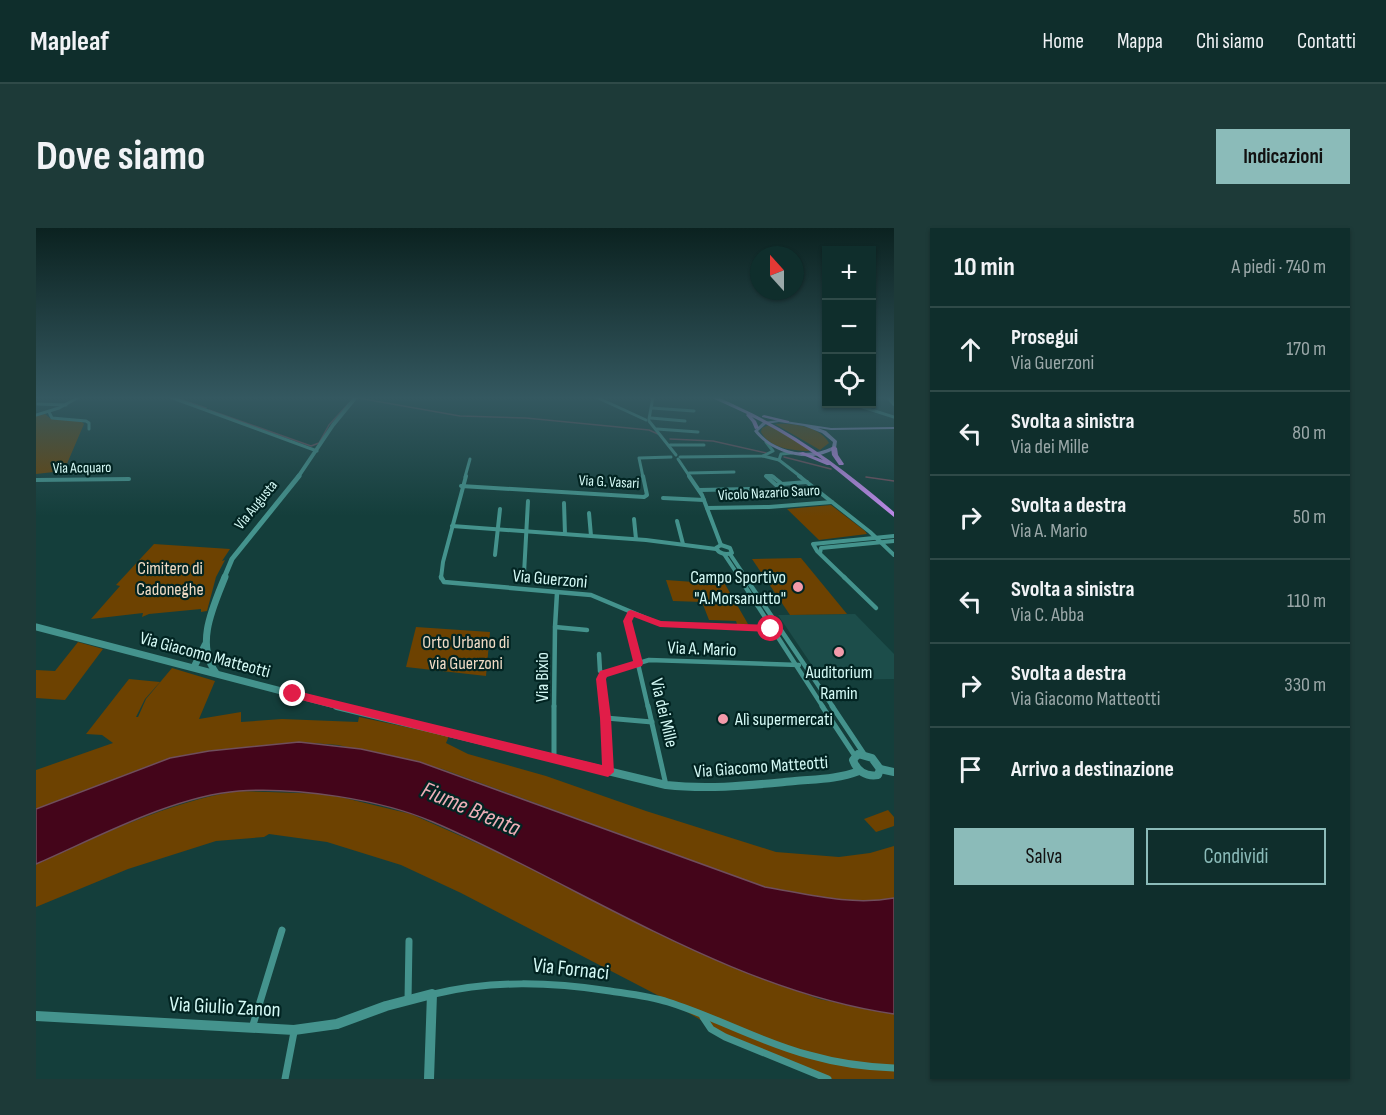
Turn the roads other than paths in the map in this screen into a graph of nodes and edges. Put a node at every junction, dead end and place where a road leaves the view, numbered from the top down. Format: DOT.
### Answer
graph roads {
  1 [pos="278,437"];
  2 [pos="327,437"];
  3 [pos="663,437"];
  4 [pos="760,437"];
  5 [pos="793,437"];
  6 [pos="828,437"];
  7 [pos="836,437"];
  8 [pos="766,442"];
  9 [pos="670,445"];
  10 [pos="704,445"];
  11 [pos="835,445"];
  12 [pos="317,451"];
  13 [pos="799,453"];
  14 [pos="763,456"];
  15 [pos="678,457"];
  16 [pos="470,459"];
  17 [pos="779,460"];
  18 [pos="734,472"];
  19 [pos="689,473"];
  20 [pos="129,479"];
  21 [pos="36,480"];
  22 [pos="807,482"];
  23 [pos="783,485"];
  24 [pos="461,486"];
  25 [pos="750,489"];
  26 [pos="699,490"];
  27 [pos="663,498"];
  28 [pos="704,500"];
  29 [pos="528,501"];
  30 [pos="832,502"];
  31 [pos="564,503"];
  32 [pos="876,505"];
  33 [pos="892,507"];
  34 [pos="500,508"];
  35 [pos="707,508"];
  36 [pos="589,513"];
  37 [pos="894,515"];
  38 [pos="634,519"];
  39 [pos="676,521"];
  40 [pos="894,522"];
  41 [pos="452,526"];
  42 [pos="497,529"];
  43 [pos="527,532"];
  44 [pos="565,534"];
  45 [pos="591,536"];
  46 [pos="876,537"];
  47 [pos="894,538"];
  48 [pos="636,539"];
  49 [pos="880,542"];
  50 [pos="683,544"];
  51 [pos="721,545"];
  52 [pos="716,549"];
  53 [pos="820,553"];
  54 [pos="724,554"];
  55 [pos="730,554"];
  56 [pos="495,555"];
  57 [pos="894,555"];
  58 [pos="524,574"];
  59 [pos="557,593"];
  60 [pos="876,608"];
  61 [pos="631,613"];
  62 [pos="36,627"];
  63 [pos="555,627"];
  64 [pos="776,629"];
  65 [pos="586,630"];
  66 [pos="206,645"];
  67 [pos="598,654"];
  68 [pos="197,657"];
  69 [pos="207,657"];
  70 [pos="638,663"];
  71 [pos="182,664"];
  72 [pos="800,665"];
  73 [pos="194,667"];
  74 [pos="216,673"];
  75 [pos="603,675"];
  76 [pos="606,718"];
  77 [pos="652,722"];
  78 [pos="866,755"];
  79 [pos="855,756"];
  80 [pos="554,759"];
  81 [pos="880,769"];
  82 [pos="859,771"];
  83 [pos="608,772"];
  84 [pos="894,772"];
  85 [pos="666,785"];
  86 [pos="282,930"];
  87 [pos="409,940"];
  88 [pos="432,994"];
  89 [pos="408,1000"];
  90 [pos="36,1016"];
  91 [pos="703,1017"];
  92 [pos="252,1028"];
  93 [pos="294,1030"];
  94 [pos="893,1070"];
  95 [pos="285,1079"];
  96 [pos="429,1079"];
  97 [pos="828,1079"];
  1 -- 12 [label="street"];
  2 -- 12 [label="street, Via Augusta"];
  3 -- 9 [label="street"];
  4 -- 8 [label="main road"];
  5 -- 37 [label="highway"];
  6 -- 11 [label="main road"];
  7 -- 11 [label="main road"];
  8 -- 13 [label="main road"];
  8 -- 14 [label="street"];
  9 -- 10 [label="street"];
  9 -- 15 [label="street"];
  11 -- 13 [label="main road"];
  11 -- 33 [label="highway"];
  12 -- 66 [label="street, Via Augusta"];
  13 -- 17 [label="street"];
  13 -- 32 [label="highway"];
  14 -- 15 [label="street"];
  14 -- 17 [label="street"];
  15 -- 19 [label="street"];
  15 -- 24 [label="street, Via G. Vasari"];
  16 -- 24 [label="street"];
  17 -- 22 [label="street"];
  18 -- 19 [label="street"];
  19 -- 26 [label="street"];
  20 -- 21 [label="street, Via Acquaro"];
  22 -- 23 [label="street"];
  22 -- 30 [label="street"];
  23 -- 23 [label="street"];
  24 -- 41 [label="street"];
  25 -- 26 [label="street"];
  26 -- 28 [label="street"];
  27 -- 28 [label="street"];
  28 -- 35 [label="street"];
  29 -- 43 [label="street"];
  30 -- 35 [label="street, Vicolo Nazario Sauro"];
  30 -- 46 [label="street"];
  31 -- 44 [label="street"];
  32 -- 40 [label="highway"];
  34 -- 42 [label="street"];
  35 -- 51 [label="street"];
  36 -- 45 [label="street"];
  38 -- 48 [label="street"];
  39 -- 50 [label="street"];
  41 -- 42 [label="street"];
  41 -- 59 [label="street, Via Guerzoni"];
  42 -- 43 [label="street"];
  42 -- 56 [label="street"];
  43 -- 44 [label="street"];
  43 -- 58 [label="street"];
  44 -- 45 [label="street"];
  45 -- 48 [label="street"];
  46 -- 47 [label="street"];
  46 -- 49 [label="street"];
  46 -- 53 [label="street"];
  47 -- 49 [label="street"];
  48 -- 50 [label="street"];
  49 -- 53 [label="street"];
  49 -- 57 [label="street"];
  50 -- 52 [label="street"];
  51 -- 52 [label="street"];
  51 -- 55 [label="street"];
  52 -- 54 [label="street"];
  53 -- 60 [label="street"];
  54 -- 55 [label="street"];
  54 -- 64 [label="street"];
  55 -- 64 [label="street"];
  59 -- 61 [label="street, Via Guerzoni"];
  59 -- 63 [label="street"];
  61 -- 64 [label="street, Via Guerzoni"];
  61 -- 70 [label="street, Via dei Mille"];
  62 -- 71 [label="street, Via Giacomo Matteotti"];
  63 -- 65 [label="street, Via Bixio"];
  63 -- 80 [label="street, Via Bixio"];
  64 -- 72 [label="street"];
  66 -- 68 [label="street, Via Augusta"];
  66 -- 69 [label="street, Via Augusta"];
  67 -- 75 [label="street"];
  68 -- 71 [label="street, Via Augusta"];
  68 -- 73 [label="street, Via Augusta"];
  69 -- 73 [label="street"];
  69 -- 74 [label="street, Via Augusta"];
  70 -- 72 [label="street, Via A. Mario"];
  70 -- 75 [label="street, Via A. Mario"];
  70 -- 77 [label="street, Via dei Mille"];
  71 -- 73 [label="street, Via Giacomo Matteotti"];
  72 -- 78 [label="street"];
  72 -- 79 [label="street"];
  73 -- 74 [label="street, Via Giacomo Matteotti"];
  74 -- 80 [label="street, Via Giacomo Matteotti"];
  75 -- 76 [label="street"];
  76 -- 77 [label="street"];
  76 -- 83 [label="street"];
  77 -- 85 [label="street, Via dei Mille"];
  78 -- 79 [label="street"];
  78 -- 81 [label="street"];
  79 -- 82 [label="street"];
  80 -- 83 [label="street, Via Giacomo Matteotti"];
  81 -- 82 [label="street, Via Giacomo Matteotti"];
  81 -- 84 [label="street"];
  82 -- 85 [label="street, Via Giacomo Matteotti"];
  83 -- 85 [label="street, Via Giacomo Matteotti"];
  86 -- 92 [label="street"];
  87 -- 89 [label="street"];
  88 -- 89 [label="street, Via Giulio Zanon"];
  88 -- 91 [label="street, Via Fornaci"];
  88 -- 96 [label="street"];
  89 -- 93 [label="street, Via Giulio Zanon"];
  90 -- 92 [label="street, Via Giulio Zanon"];
  91 -- 94 [label="street, Via Fornaci"];
  91 -- 97 [label="street, Via Fornaci"];
  92 -- 93 [label="street, Via Giulio Zanon"];
  93 -- 95 [label="street"];
}
